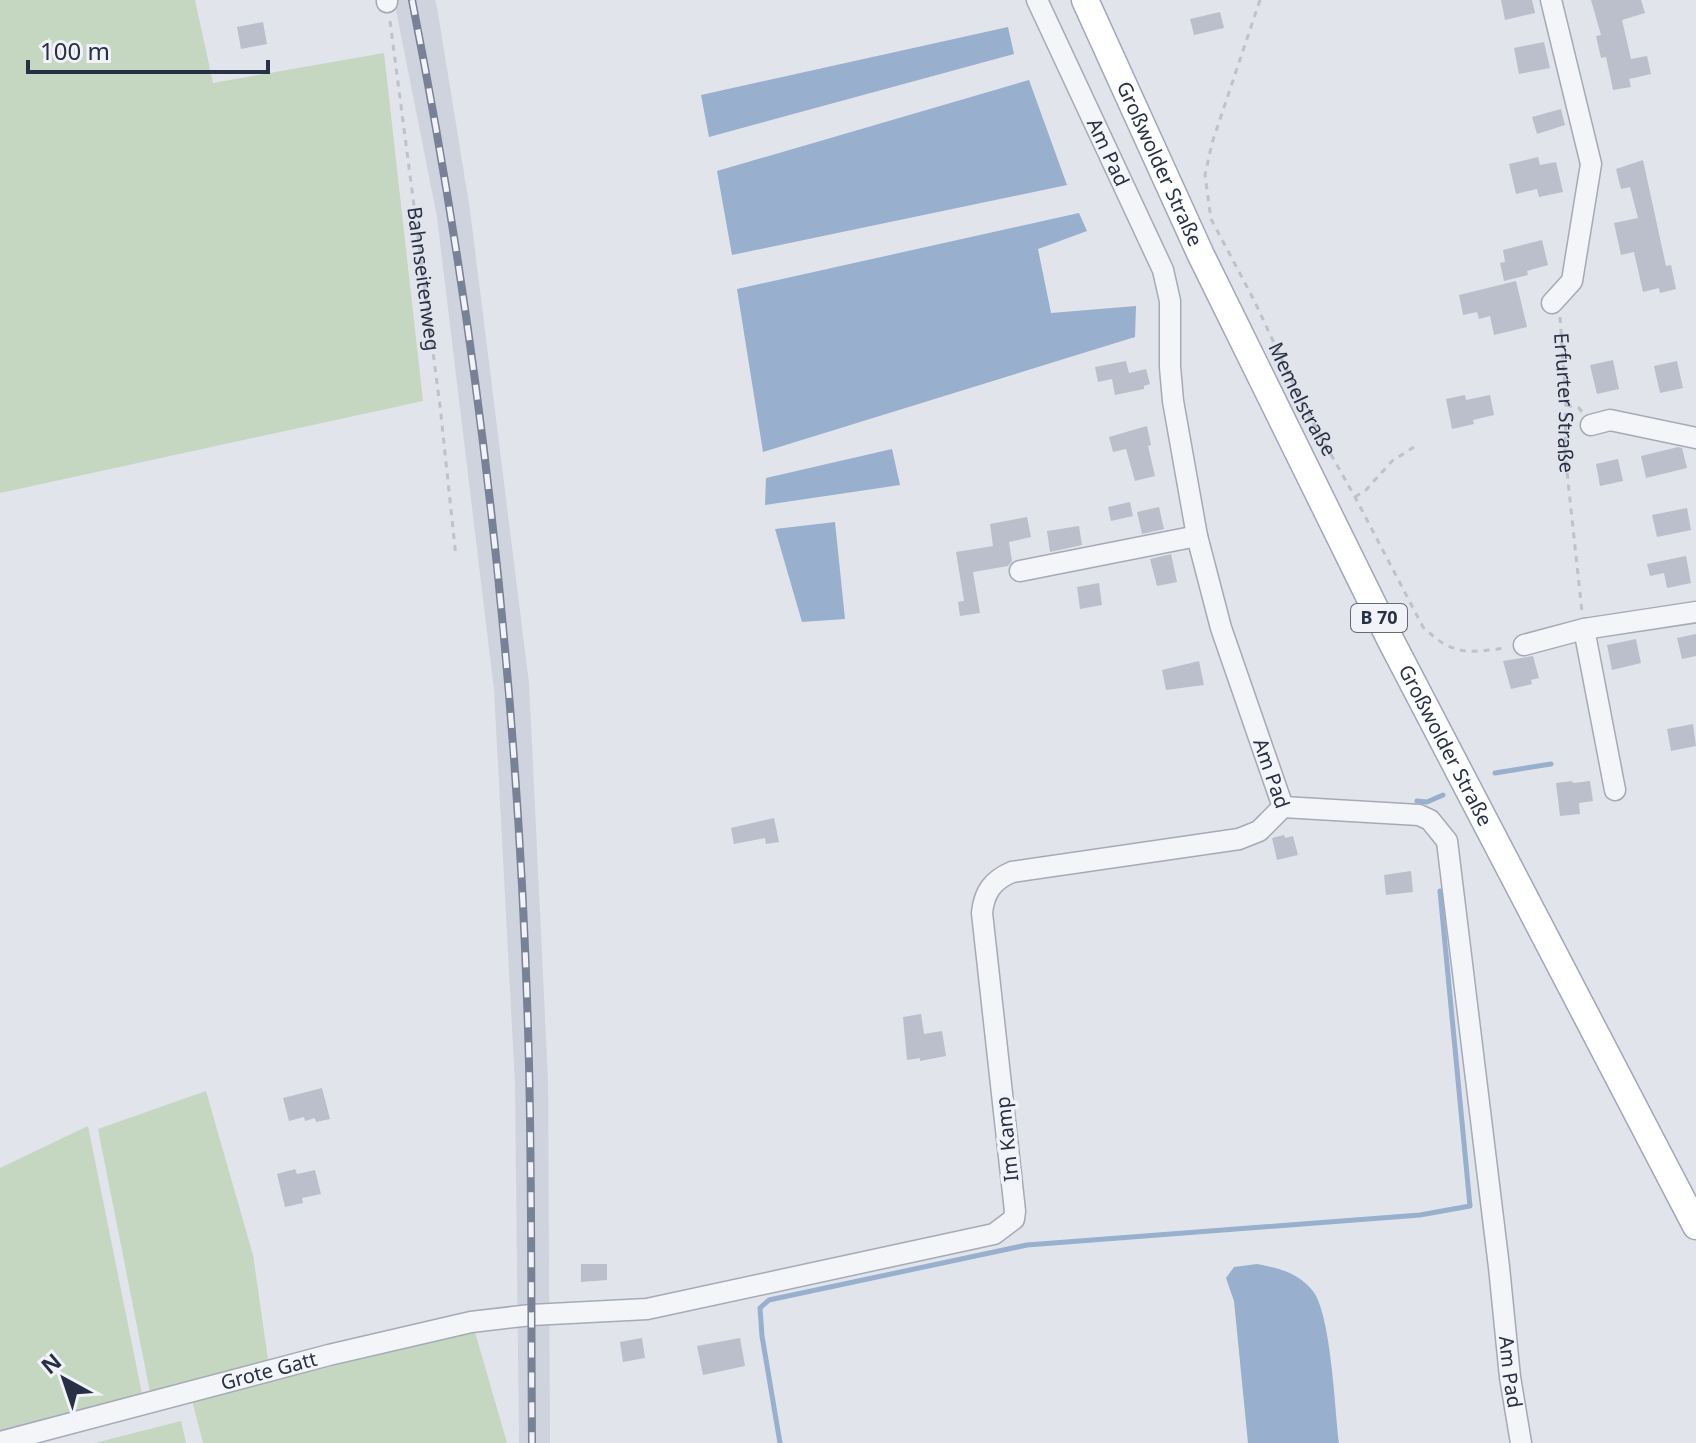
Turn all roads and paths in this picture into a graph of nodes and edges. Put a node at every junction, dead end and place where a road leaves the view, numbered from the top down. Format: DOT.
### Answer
graph roads {
  1 [pos="1037,0"];
  2 [pos="1085,0"];
  3 [pos="1260,0"];
  4 [pos="1551,0"];
  5 [pos="387,1"];
  6 [pos="1552,303"];
  7 [pos="1591,425"];
  8 [pos="1696,438"];
  9 [pos="1414,447"];
  10 [pos="1355,497"];
  11 [pos="1197,536"];
  12 [pos="456,557"];
  13 [pos="1020,571"];
  14 [pos="1696,612"];
  15 [pos="1584,629"];
  16 [pos="1524,645"];
  17 [pos="1615,790"];
  18 [pos="1283,807"];
  19 [pos="1696,1226"];
  20 [pos="541,1315"];
  21 [pos="0,1442"];
  22 [pos="1521,1443"];
  1 -- 11 [label="street, Am Pad"];
  2 -- 19 [label="main road, Großwolder Straße / B 70"];
  3 -- 10 [label="path, Memelstraße"];
  4 -- 6 [label="street"];
  5 -- 12 [label="path, Bahnseitenweg"];
  6 -- 15 [label="path, Erfurter Straße"];
  7 -- 8 [label="street"];
  9 -- 10 [label="path"];
  10 -- 16 [label="path, Memelstraße"];
  11 -- 13 [label="street"];
  11 -- 18 [label="street, Am Pad"];
  14 -- 15 [label="street"];
  15 -- 16 [label="street"];
  15 -- 17 [label="street"];
  18 -- 20 [label="street, Im Kamp"];
  18 -- 22 [label="street, Am Pad"];
  20 -- 21 [label="street, Grote Gatt"];
}
